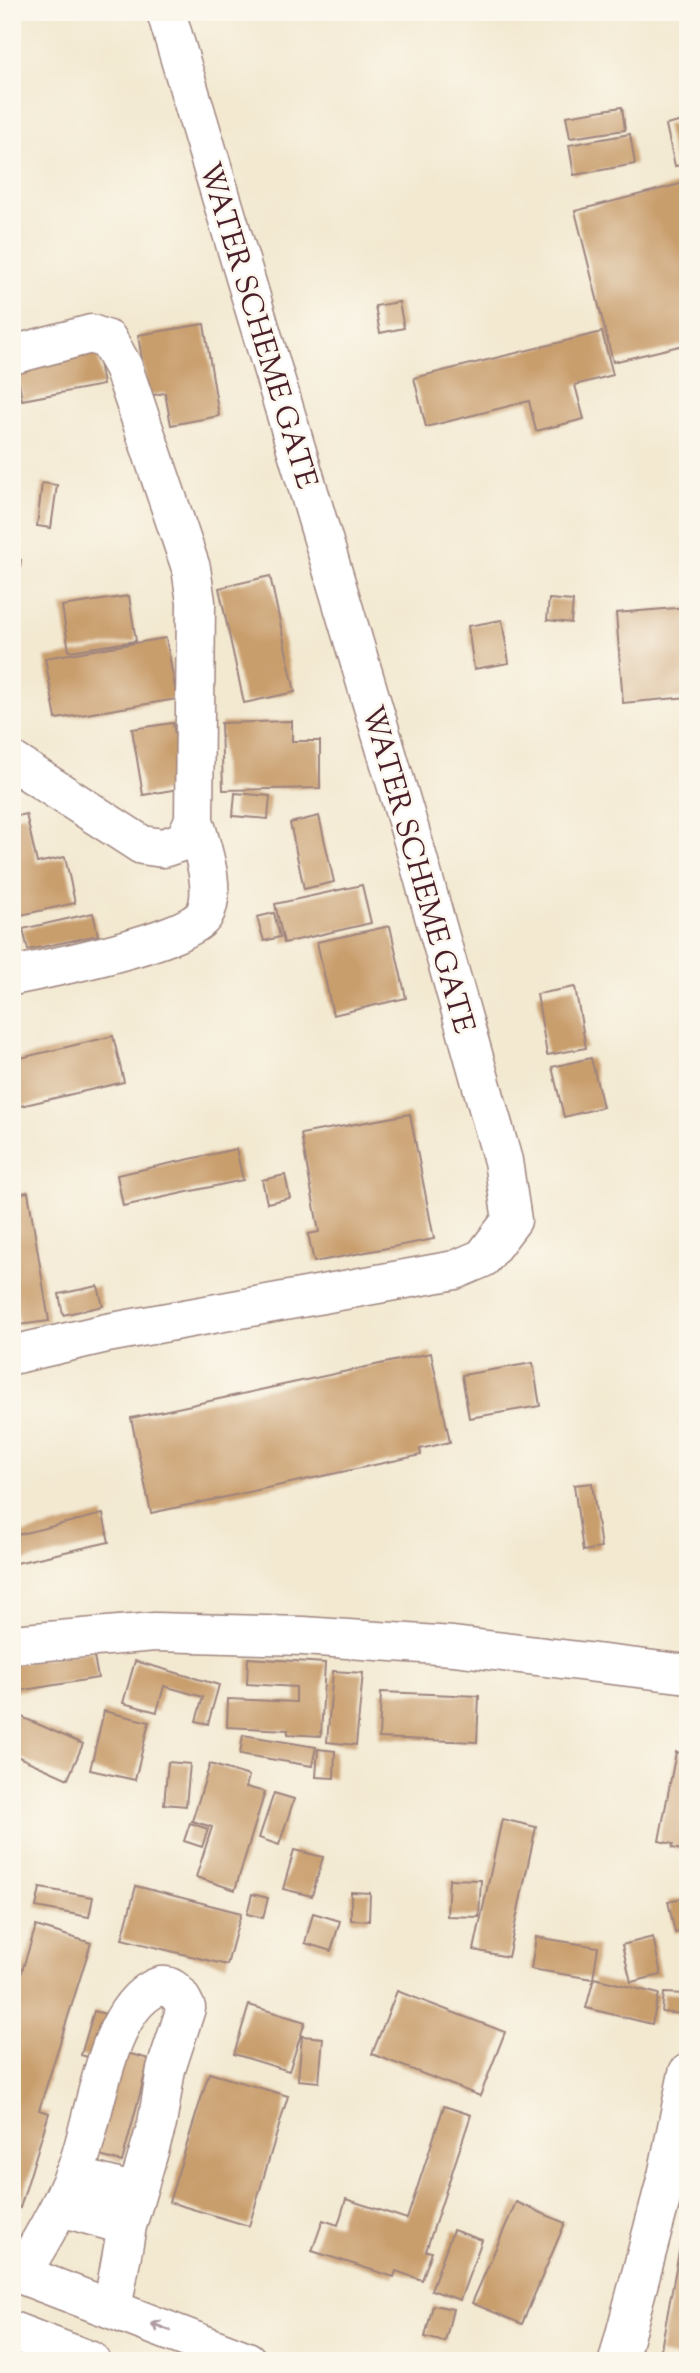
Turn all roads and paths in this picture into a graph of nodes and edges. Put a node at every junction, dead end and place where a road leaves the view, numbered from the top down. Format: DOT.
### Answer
graph roads {
  1 [pos="166,12"];
  2 [pos="12,355"];
  3 [pos="12,761"];
  4 [pos="194,821"];
  5 [pos="12,976"];
  6 [pos="12,1355"];
  7 [pos="12,1644"];
  8 [pos="688,1674"];
  9 [pos="117,2036"];
  10 [pos="171,2054"];
  11 [pos="688,2073"];
  12 [pos="67,2191"];
  13 [pos="132,2210"];
  14 [pos="17,2272"];
  15 [pos="112,2309"];
  16 [pos="12,2331"];
  17 [pos="91,2361"];
  18 [pos="247,2361"];
  19 [pos="618,2361"];
  1 -- 6 [label="street, WATER SCHEME GATE"];
  2 -- 4 [label="street"];
  3 -- 4 [label="street"];
  4 -- 5 [label="street"];
  7 -- 8 [label="street"];
  9 -- 10 [label="street"];
  9 -- 10 [label="street"];
  9 -- 12 [label="street"];
  10 -- 13 [label="street"];
  11 -- 19 [label="street"];
  12 -- 13 [label="street"];
  12 -- 14 [label="street"];
  13 -- 15 [label="street"];
  14 -- 15 [label="street"];
  18 -- 15 [label="street, one-way"];
  16 -- 17 [label="street"];
}
